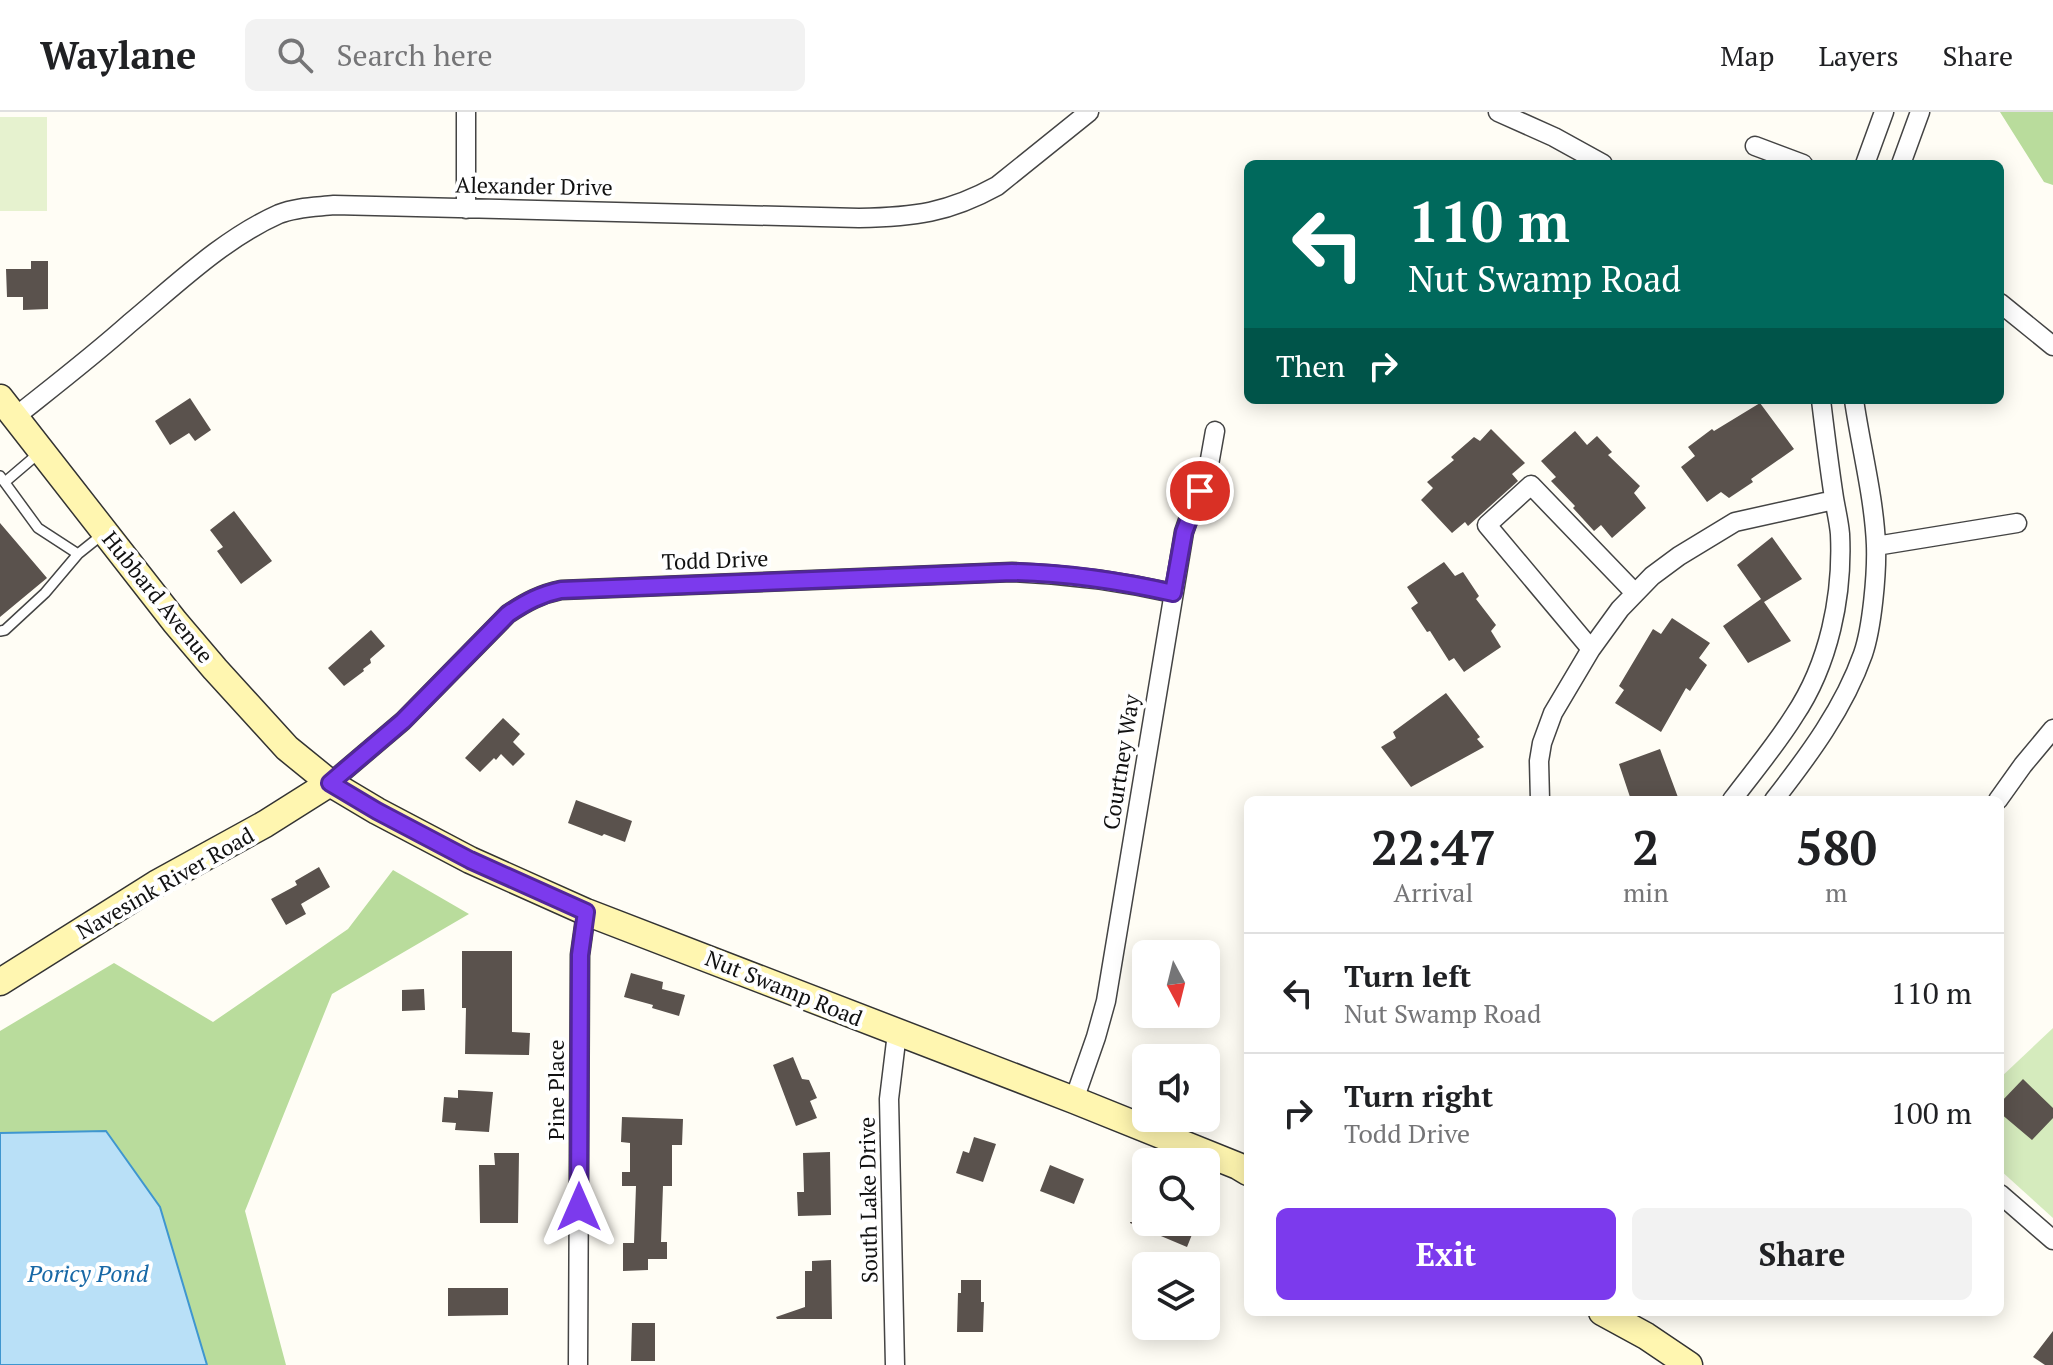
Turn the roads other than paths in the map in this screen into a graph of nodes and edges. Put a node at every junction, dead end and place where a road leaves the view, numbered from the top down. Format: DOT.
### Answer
graph roads {
  1 [pos="466,112"];
  2 [pos="1089,112"];
  3 [pos="1498,112"];
  4 [pos="1884,112"];
  5 [pos="1920,112"];
  6 [pos="1874,139"];
  7 [pos="1755,146"];
  8 [pos="1903,158"];
  9 [pos="1596,160"];
  10 [pos="1792,160"];
  11 [pos="1866,160"];
  12 [pos="466,209"];
  13 [pos="2004,306"];
  14 [pos="2053,346"];
  15 [pos="1822,404"];
  16 [pos="1855,404"];
  17 [pos="8,407"];
  18 [pos="1215,431"];
  19 [pos="1859,434"];
  20 [pos="1826,438"];
  21 [pos="42,450"];
  22 [pos="2,479"];
  23 [pos="1834,500"];
  24 [pos="2017,523"];
  25 [pos="105,532"];
  26 [pos="1876,546"];
  27 [pos="78,554"];
  28 [pos="1173,593"];
  29 [pos="1635,593"];
  30 [pos="0,631"];
  31 [pos="1591,649"];
  32 [pos="2053,729"];
  33 [pos="1780,736"];
  34 [pos="1806,759"];
  35 [pos="330,783"];
  36 [pos="1540,796"];
  37 [pos="1742,796"];
  38 [pos="1777,796"];
  39 [pos="2001,796"];
  40 [pos="586,912"];
  41 [pos="0,982"];
  42 [pos="897,1033"];
  43 [pos="1074,1100"];
  44 [pos="1244,1170"];
  45 [pos="2004,1197"];
  46 [pos="2053,1240"];
  47 [pos="1609,1316"];
  48 [pos="578,1365"];
  49 [pos="895,1365"];
  50 [pos="1689,1365"];
  1 -- 12 [label="street"];
  2 -- 12 [label="street, Alexander Drive"];
  3 -- 9 [label="street"];
  4 -- 6 [label="street"];
  5 -- 8 [label="street"];
  6 -- 8 [label="street"];
  6 -- 11 [label="street"];
  7 -- 10 [label="street"];
  12 -- 17 [label="street, Alexander Drive"];
  13 -- 14 [label="street"];
  15 -- 20 [label="street"];
  16 -- 19 [label="street"];
  17 -- 21 [label="main road, Hubbard Avenue"];
  18 -- 28 [label="street, Courtney Way"];
  19 -- 20 [label="street"];
  19 -- 26 [label="street"];
  20 -- 23 [label="street"];
  21 -- 22 [label="lane"];
  21 -- 25 [label="main road, Hubbard Avenue"];
  22 -- 27 [label="lane"];
  23 -- 29 [label="street"];
  23 -- 33 [label="street"];
  24 -- 26 [label="street"];
  25 -- 27 [label="lane"];
  25 -- 35 [label="main road, Hubbard Avenue"];
  26 -- 34 [label="street"];
  27 -- 30 [label="lane"];
  28 -- 35 [label="street, Todd Drive"];
  28 -- 43 [label="street, Courtney Way"];
  29 -- 31 [label="street"];
  29 -- 31 [label="street"];
  31 -- 36 [label="street"];
  32 -- 39 [label="street"];
  33 -- 34 [label="street"];
  33 -- 37 [label="street"];
  34 -- 38 [label="street"];
  35 -- 40 [label="main road, Nut Swamp Road"];
  35 -- 41 [label="main road, Navesink River Road"];
  40 -- 42 [label="main road, Nut Swamp Road"];
  40 -- 48 [label="street, Pine Place"];
  42 -- 43 [label="main road, Nut Swamp Road"];
  42 -- 49 [label="street, South Lake Drive"];
  43 -- 44 [label="main road, Nut Swamp Road"];
  45 -- 46 [label="street"];
  47 -- 50 [label="main road"];
}
